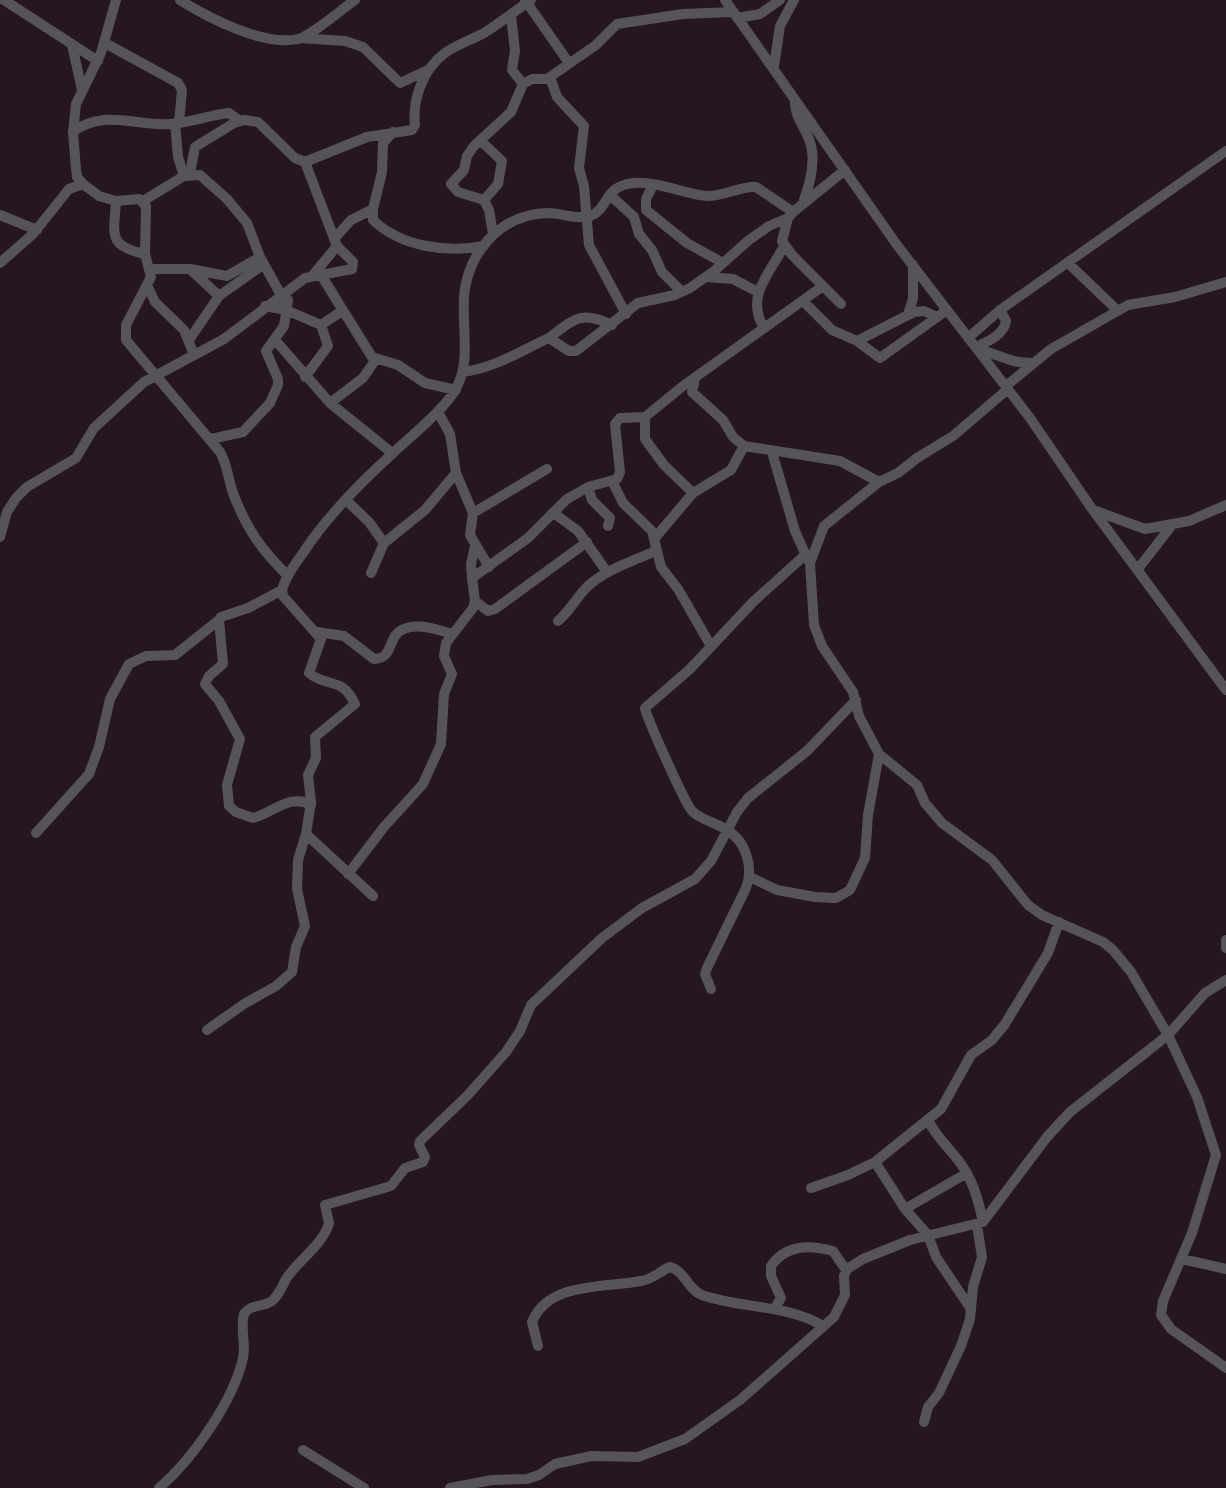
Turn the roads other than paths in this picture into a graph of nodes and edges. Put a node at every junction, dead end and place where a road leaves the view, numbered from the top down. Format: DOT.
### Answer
graph roads {
  1 [pos="4,0"];
  2 [pos="116,0"];
  3 [pos="180,0"];
  4 [pos="355,0"];
  5 [pos="725,0"];
  6 [pos="780,0"];
  7 [pos="794,0"];
  8 [pos="528,1"];
  9 [pos="511,15"];
  10 [pos="735,15"];
  11 [pos="301,38"];
  12 [pos="105,43"];
  13 [pos="72,45"];
  14 [pos="98,61"];
  15 [pos="569,63"];
  16 [pos="774,66"];
  17 [pos="429,69"];
  18 [pos="550,77"];
  19 [pos="523,84"];
  20 [pos="82,90"];
  21 [pos="76,104"];
  22 [pos="92,120"];
  23 [pos="240,121"];
  24 [pos="177,123"];
  25 [pos="73,132"];
  26 [pos="393,132"];
  27 [pos="811,132"];
  28 [pos="480,140"];
  29 [pos="1226,151"];
  30 [pos="305,162"];
  31 [pos="845,170"];
  32 [pos="187,174"];
  33 [pos="83,184"];
  34 [pos="653,185"];
  35 [pos="610,195"];
  36 [pos="484,200"];
  37 [pos="116,201"];
  38 [pos="143,201"];
  39 [pos="803,203"];
  40 [pos="373,209"];
  41 [pos="0,215"];
  42 [pos="791,215"];
  43 [pos="587,217"];
  44 [pos="37,230"];
  45 [pos="493,234"];
  46 [pos="336,243"];
  47 [pos="484,246"];
  48 [pos="784,246"];
  49 [pos="145,254"];
  50 [pos="726,260"];
  51 [pos="262,261"];
  52 [pos="0,263"];
  53 [pos="1068,263"];
  54 [pos="913,265"];
  55 [pos="151,269"];
  56 [pos="190,269"];
  57 [pos="317,275"];
  58 [pos="706,277"];
  59 [pos="733,279"];
  60 [pos="1226,282"];
  61 [pos="297,284"];
  62 [pos="823,286"];
  63 [pos="148,287"];
  64 [pos="682,292"];
  65 [pos="758,292"];
  66 [pos="281,294"];
  67 [pos="219,296"];
  68 [pos="620,301"];
  69 [pos="803,301"];
  70 [pos="638,303"];
  71 [pos="841,304"];
  72 [pos="265,306"];
  73 [pos="286,308"];
  74 [pos="947,310"];
  75 [pos="1117,310"];
  76 [pos="342,311"];
  77 [pos="626,314"];
  78 [pos="908,314"];
  79 [pos="937,317"];
  80 [pos="321,325"];
  81 [pos="612,325"];
  82 [pos="764,328"];
  83 [pos="549,338"];
  84 [pos="189,340"];
  85 [pos="276,341"];
  86 [pos="864,342"];
  87 [pos="974,345"];
  88 [pos="194,355"];
  89 [pos="376,359"];
  90 [pos="1032,363"];
  91 [pos="463,372"];
  92 [pos="156,375"];
  93 [pos="305,377"];
  94 [pos="1007,388"];
  95 [pos="687,389"];
  96 [pos="456,390"];
  97 [pos="330,403"];
  98 [pos="438,412"];
  99 [pos="645,417"];
  100 [pos="211,439"];
  101 [pos="744,446"];
  102 [pos="772,452"];
  103 [pos="392,453"];
  104 [pos="547,469"];
  105 [pos="456,473"];
  106 [pos="612,481"];
  107 [pos="879,482"];
  108 [pos="588,487"];
  109 [pos="693,493"];
  110 [pos="346,500"];
  111 [pos="623,503"];
  112 [pos="1226,505"];
  113 [pos="1094,511"];
  114 [pos="473,513"];
  115 [pos="555,514"];
  116 [pos="608,514"];
  117 [pos="1172,525"];
  118 [pos="608,526"];
  119 [pos="0,537"];
  120 [pos="587,542"];
  121 [pos="384,543"];
  122 [pos="654,545"];
  123 [pos="475,546"];
  124 [pos="807,559"];
  125 [pos="489,567"];
  126 [pos="1138,569"];
  127 [pos="607,572"];
  128 [pos="371,573"];
  129 [pos="288,576"];
  130 [pos="472,578"];
  131 [pos="282,590"];
  132 [pos="475,601"];
  133 [pos="219,620"];
  134 [pos="558,621"];
  135 [pos="452,634"];
  136 [pos="322,635"];
  137 [pos="711,646"];
  138 [pos="1226,690"];
  139 [pos="856,700"];
  140 [pos="879,754"];
  141 [pos="306,803"];
  142 [pos="727,829"];
  143 [pos="36,833"];
  144 [pos="306,834"];
  145 [pos="348,874"];
  146 [pos="750,877"];
  147 [pos="373,896"];
  148 [pos="1059,922"];
  149 [pos="1226,940"];
  150 [pos="1226,948"];
  151 [pos="1226,980"];
  152 [pos="711,989"];
  153 [pos="207,1030"];
  154 [pos="1168,1035"];
  155 [pos="928,1120"];
  156 [pos="875,1162"];
  157 [pos="967,1173"];
  158 [pos="811,1188"];
  159 [pos="905,1209"];
  160 [pos="980,1223"];
  161 [pos="928,1235"];
  162 [pos="1182,1259"];
  163 [pos="1226,1269"];
  164 [pos="846,1270"];
  165 [pos="774,1309"];
  166 [pos="971,1309"];
  167 [pos="823,1326"];
  168 [pos="538,1346"];
  169 [pos="1226,1368"];
  170 [pos="924,1422"];
  171 [pos="303,1450"];
  172 [pos="159,1488"];
  173 [pos="364,1488"];
  174 [pos="450,1488"];
  1 -- 13 [label="street"];
  2 -- 12 [label="street"];
  3 -- 11 [label="street"];
  4 -- 11 [label="street"];
  5 -- 10 [label="street"];
  6 -- 10 [label="street"];
  7 -- 16 [label="street"];
  8 -- 9 [label="street"];
  8 -- 15 [label="street"];
  9 -- 17 [label="street"];
  9 -- 19 [label="street"];
  10 -- 15 [label="street"];
  10 -- 16 [label="street"];
  11 -- 17 [label="street"];
  12 -- 14 [label="street"];
  12 -- 24 [label="street"];
  13 -- 14 [label="street"];
  13 -- 20 [label="street"];
  14 -- 20 [label="street"];
  15 -- 18 [label="street"];
  16 -- 27 [label="street"];
  17 -- 26 [label="street"];
  18 -- 19 [label="street"];
  18 -- 43 [label="street"];
  19 -- 28 [label="street"];
  20 -- 21 [label="street"];
  21 -- 22 [label="street"];
  21 -- 25 [label="street"];
  22 -- 24 [label="street"];
  22 -- 25 [label="street"];
  23 -- 24 [label="street"];
  23 -- 30 [label="street"];
  23 -- 32 [label="street"];
  24 -- 32 [label="street"];
  25 -- 33 [label="street"];
  26 -- 30 [label="street"];
  26 -- 40 [label="street"];
  27 -- 31 [label="street"];
  27 -- 39 [label="street"];
  28 -- 36 [label="street"];
  28 -- 36 [label="street"];
  29 -- 53 [label="street"];
  30 -- 46 [label="street"];
  31 -- 39 [label="street"];
  31 -- 54 [label="street"];
  32 -- 38 [label="street"];
  32 -- 51 [label="street"];
  33 -- 37 [label="street"];
  33 -- 44 [label="street"];
  34 -- 35 [label="street"];
  34 -- 42 [label="street"];
  34 -- 50 [label="street"];
  35 -- 43 [label="street"];
  35 -- 64 [label="street"];
  36 -- 45 [label="street"];
  37 -- 38 [label="street"];
  37 -- 49 [label="street"];
  38 -- 49 [label="street"];
  39 -- 42 [label="street"];
  40 -- 46 [label="street"];
  40 -- 47 [label="street"];
  41 -- 44 [label="street"];
  42 -- 48 [label="street"];
  42 -- 50 [label="street"];
  43 -- 45 [label="street"];
  43 -- 68 [label="street"];
  44 -- 52 [label="street"];
  45 -- 47 [label="street"];
  46 -- 57 [label="street"];
  46 -- 57 [label="street"];
  47 -- 91 [label="street"];
  48 -- 62 [label="street"];
  48 -- 65 [label="street"];
  49 -- 55 [label="street"];
  50 -- 58 [label="street"];
  50 -- 59 [label="street"];
  51 -- 56 [label="street"];
  51 -- 66 [label="street"];
  51 -- 67 [label="street"];
  53 -- 75 [label="street"];
  53 -- 87 [label="street"];
  54 -- 74 [label="street"];
  54 -- 78 [label="street"];
  55 -- 56 [label="street"];
  55 -- 63 [label="street"];
  56 -- 67 [label="street"];
  57 -- 61 [label="street"];
  57 -- 76 [label="street"];
  58 -- 59 [label="street"];
  58 -- 64 [label="street"];
  59 -- 65 [label="street"];
  60 -- 75 [label="street"];
  61 -- 66 [label="street"];
  61 -- 73 [label="street"];
  62 -- 69 [label="street"];
  62 -- 71 [label="street"];
  63 -- 84 [label="street"];
  63 -- 92 [label="street"];
  64 -- 70 [label="street"];
  65 -- 82 [label="street"];
  66 -- 72 [label="street"];
  66 -- 73 [label="street"];
  67 -- 84 [label="street"];
  68 -- 70 [label="street"];
  68 -- 77 [label="street"];
  69 -- 82 [label="street"];
  69 -- 86 [label="street"];
  70 -- 77 [label="street"];
  72 -- 73 [label="street"];
  72 -- 88 [label="street"];
  73 -- 80 [label="street"];
  73 -- 85 [label="street"];
  74 -- 79 [label="street"];
  74 -- 87 [label="street"];
  75 -- 90 [label="street"];
  76 -- 80 [label="street"];
  76 -- 89 [label="street"];
  77 -- 81 [label="street"];
  78 -- 79 [label="street"];
  78 -- 86 [label="street"];
  79 -- 86 [label="street"];
  80 -- 93 [label="street"];
  81 -- 83 [label="street"];
  81 -- 83 [label="street"];
  82 -- 95 [label="street"];
  83 -- 91 [label="street"];
  84 -- 88 [label="street"];
  85 -- 93 [label="street"];
  85 -- 100 [label="street"];
  87 -- 90 [label="street"];
  87 -- 94 [label="street"];
  88 -- 92 [label="street"];
  89 -- 96 [label="street"];
  89 -- 97 [label="street"];
  90 -- 94 [label="street"];
  91 -- 96 [label="street"];
  92 -- 100 [label="street"];
  92 -- 119 [label="street"];
  93 -- 97 [label="street"];
  94 -- 107 [label="street"];
  94 -- 113 [label="street"];
  95 -- 99 [label="street"];
  95 -- 101 [label="street"];
  96 -- 98 [label="street"];
  97 -- 103 [label="street"];
  98 -- 103 [label="street"];
  98 -- 105 [label="street"];
  99 -- 106 [label="street"];
  99 -- 109 [label="street"];
  100 -- 129 [label="street"];
  101 -- 102 [label="street"];
  101 -- 109 [label="street"];
  102 -- 107 [label="street"];
  102 -- 124 [label="street"];
  103 -- 110 [label="street"];
  104 -- 114 [label="street"];
  105 -- 114 [label="street"];
  105 -- 121 [label="street"];
  106 -- 108 [label="street"];
  106 -- 111 [label="street"];
  107 -- 124 [label="street"];
  108 -- 115 [label="street"];
  108 -- 116 [label="street"];
  109 -- 122 [label="street"];
  110 -- 121 [label="street"];
  110 -- 129 [label="street"];
  111 -- 116 [label="street"];
  111 -- 122 [label="street"];
  112 -- 117 [label="street"];
  113 -- 117 [label="street"];
  113 -- 126 [label="street"];
  114 -- 123 [label="street"];
  115 -- 120 [label="street"];
  115 -- 125 [label="street"];
  116 -- 118 [label="street"];
  117 -- 126 [label="street"];
  120 -- 127 [label="street"];
  120 -- 132 [label="street"];
  121 -- 128 [label="street"];
  122 -- 127 [label="street"];
  122 -- 137 [label="street"];
  123 -- 125 [label="street"];
  123 -- 130 [label="street"];
  124 -- 137 [label="street"];
  124 -- 139 [label="street"];
  125 -- 130 [label="street"];
  126 -- 138 [label="street"];
  127 -- 134 [label="street"];
  129 -- 131 [label="street"];
  130 -- 132 [label="street"];
  131 -- 133 [label="street"];
  131 -- 136 [label="street"];
  132 -- 135 [label="street"];
  133 -- 141 [label="street"];
  133 -- 143 [label="street"];
  135 -- 136 [label="street"];
  135 -- 145 [label="street"];
  136 -- 141 [label="street"];
  137 -- 142 [label="street"];
  139 -- 140 [label="street"];
  139 -- 142 [label="street"];
  140 -- 146 [label="street"];
  140 -- 148 [label="street"];
  141 -- 144 [label="street"];
  142 -- 146 [label="street"];
  142 -- 172 [label="street"];
  144 -- 145 [label="street"];
  144 -- 153 [label="street"];
  145 -- 147 [label="street"];
  146 -- 152 [label="street"];
  148 -- 154 [label="street"];
  148 -- 155 [label="street"];
  149 -- 150 [label="street"];
  151 -- 154 [label="street"];
  154 -- 160 [label="street"];
  154 -- 162 [label="street"];
  155 -- 156 [label="street"];
  155 -- 157 [label="street"];
  156 -- 158 [label="street"];
  156 -- 159 [label="street"];
  157 -- 159 [label="street"];
  157 -- 160 [label="street"];
  159 -- 161 [label="street"];
  160 -- 161 [label="street"];
  160 -- 166 [label="street"];
  161 -- 164 [label="street"];
  161 -- 166 [label="street"];
  162 -- 163 [label="street"];
  162 -- 169 [label="street"];
  164 -- 165 [label="street"];
  164 -- 167 [label="street"];
  165 -- 167 [label="street"];
  165 -- 168 [label="street"];
  166 -- 170 [label="street"];
  167 -- 174 [label="street"];
  171 -- 173 [label="street"];
}
